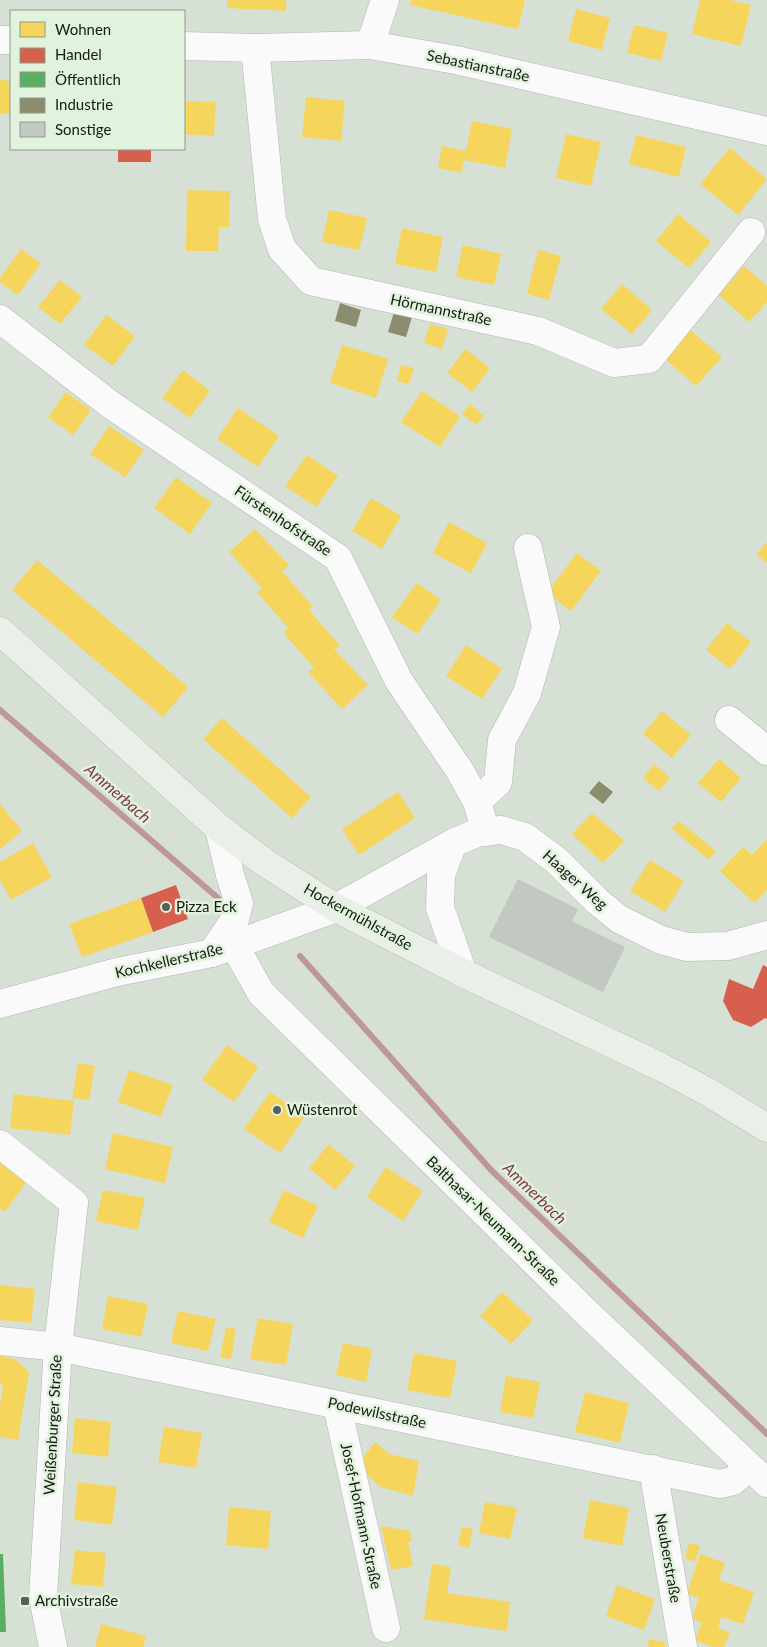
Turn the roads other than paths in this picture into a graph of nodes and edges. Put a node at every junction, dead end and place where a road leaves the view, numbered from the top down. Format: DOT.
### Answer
graph roads {
  1 [pos="385,0"];
  2 [pos="370,45"];
  3 [pos="185,46"];
  4 [pos="255,48"];
  5 [pos="767,131"];
  6 [pos="751,232"];
  7 [pos="0,319"];
  8 [pos="528,548"];
  9 [pos="0,631"];
  10 [pos="730,720"];
  11 [pos="767,751"];
  12 [pos="477,802"];
  13 [pos="219,828"];
  14 [pos="486,832"];
  15 [pos="453,843"];
  16 [pos="336,908"];
  17 [pos="767,935"];
  18 [pos="223,949"];
  19 [pos="463,973"];
  20 [pos="0,1004"];
  21 [pos="767,1128"];
  22 [pos="0,1144"];
  23 [pos="0,1341"];
  24 [pos="58,1347"];
  25 [pos="337,1404"];
  26 [pos="653,1469"];
  27 [pos="758,1475"];
  28 [pos="386,1628"];
  29 [pos="53,1647"];
  30 [pos="683,1647"];
  1 -- 2 [label="street"];
  2 -- 4 [label="street, Sebastianstraße"];
  2 -- 5 [label="street, Sebastianstraße"];
  3 -- 4 [label="street, Sebastianstraße"];
  4 -- 6 [label="street, Hörmannstraße"];
  7 -- 12 [label="street, Fürstenhofstraße"];
  8 -- 12 [label="street"];
  9 -- 13 [label="main road, Hockermühlstraße"];
  10 -- 11 [label="street"];
  12 -- 14 [label="street, Fürstenhofstraße"];
  13 -- 16 [label="main road, Hockermühlstraße"];
  13 -- 18 [label="street"];
  14 -- 15 [label="street, Haager Weg"];
  14 -- 17 [label="street, Haager Weg"];
  15 -- 16 [label="street, Haager Weg"];
  15 -- 19 [label="street"];
  16 -- 18 [label="street, Kochkellerstraße"];
  16 -- 19 [label="main road, Hockermühlstraße"];
  18 -- 20 [label="street, Kochkellerstraße"];
  18 -- 27 [label="street, Balthasar-Neumann-Straße"];
  19 -- 21 [label="main road, Hockermühlstraße"];
  22 -- 24 [label="street, Weißenburger Straße"];
  23 -- 24 [label="street, Podewilsstraße"];
  24 -- 25 [label="street, Podewilsstraße"];
  24 -- 29 [label="street, Weißenburger Straße"];
  25 -- 26 [label="street, Podewilsstraße"];
  25 -- 28 [label="street, Josef-Hofmann-Straße"];
  26 -- 27 [label="street, Podewilsstraße"];
  26 -- 30 [label="street, Neuberstraße"];
}
